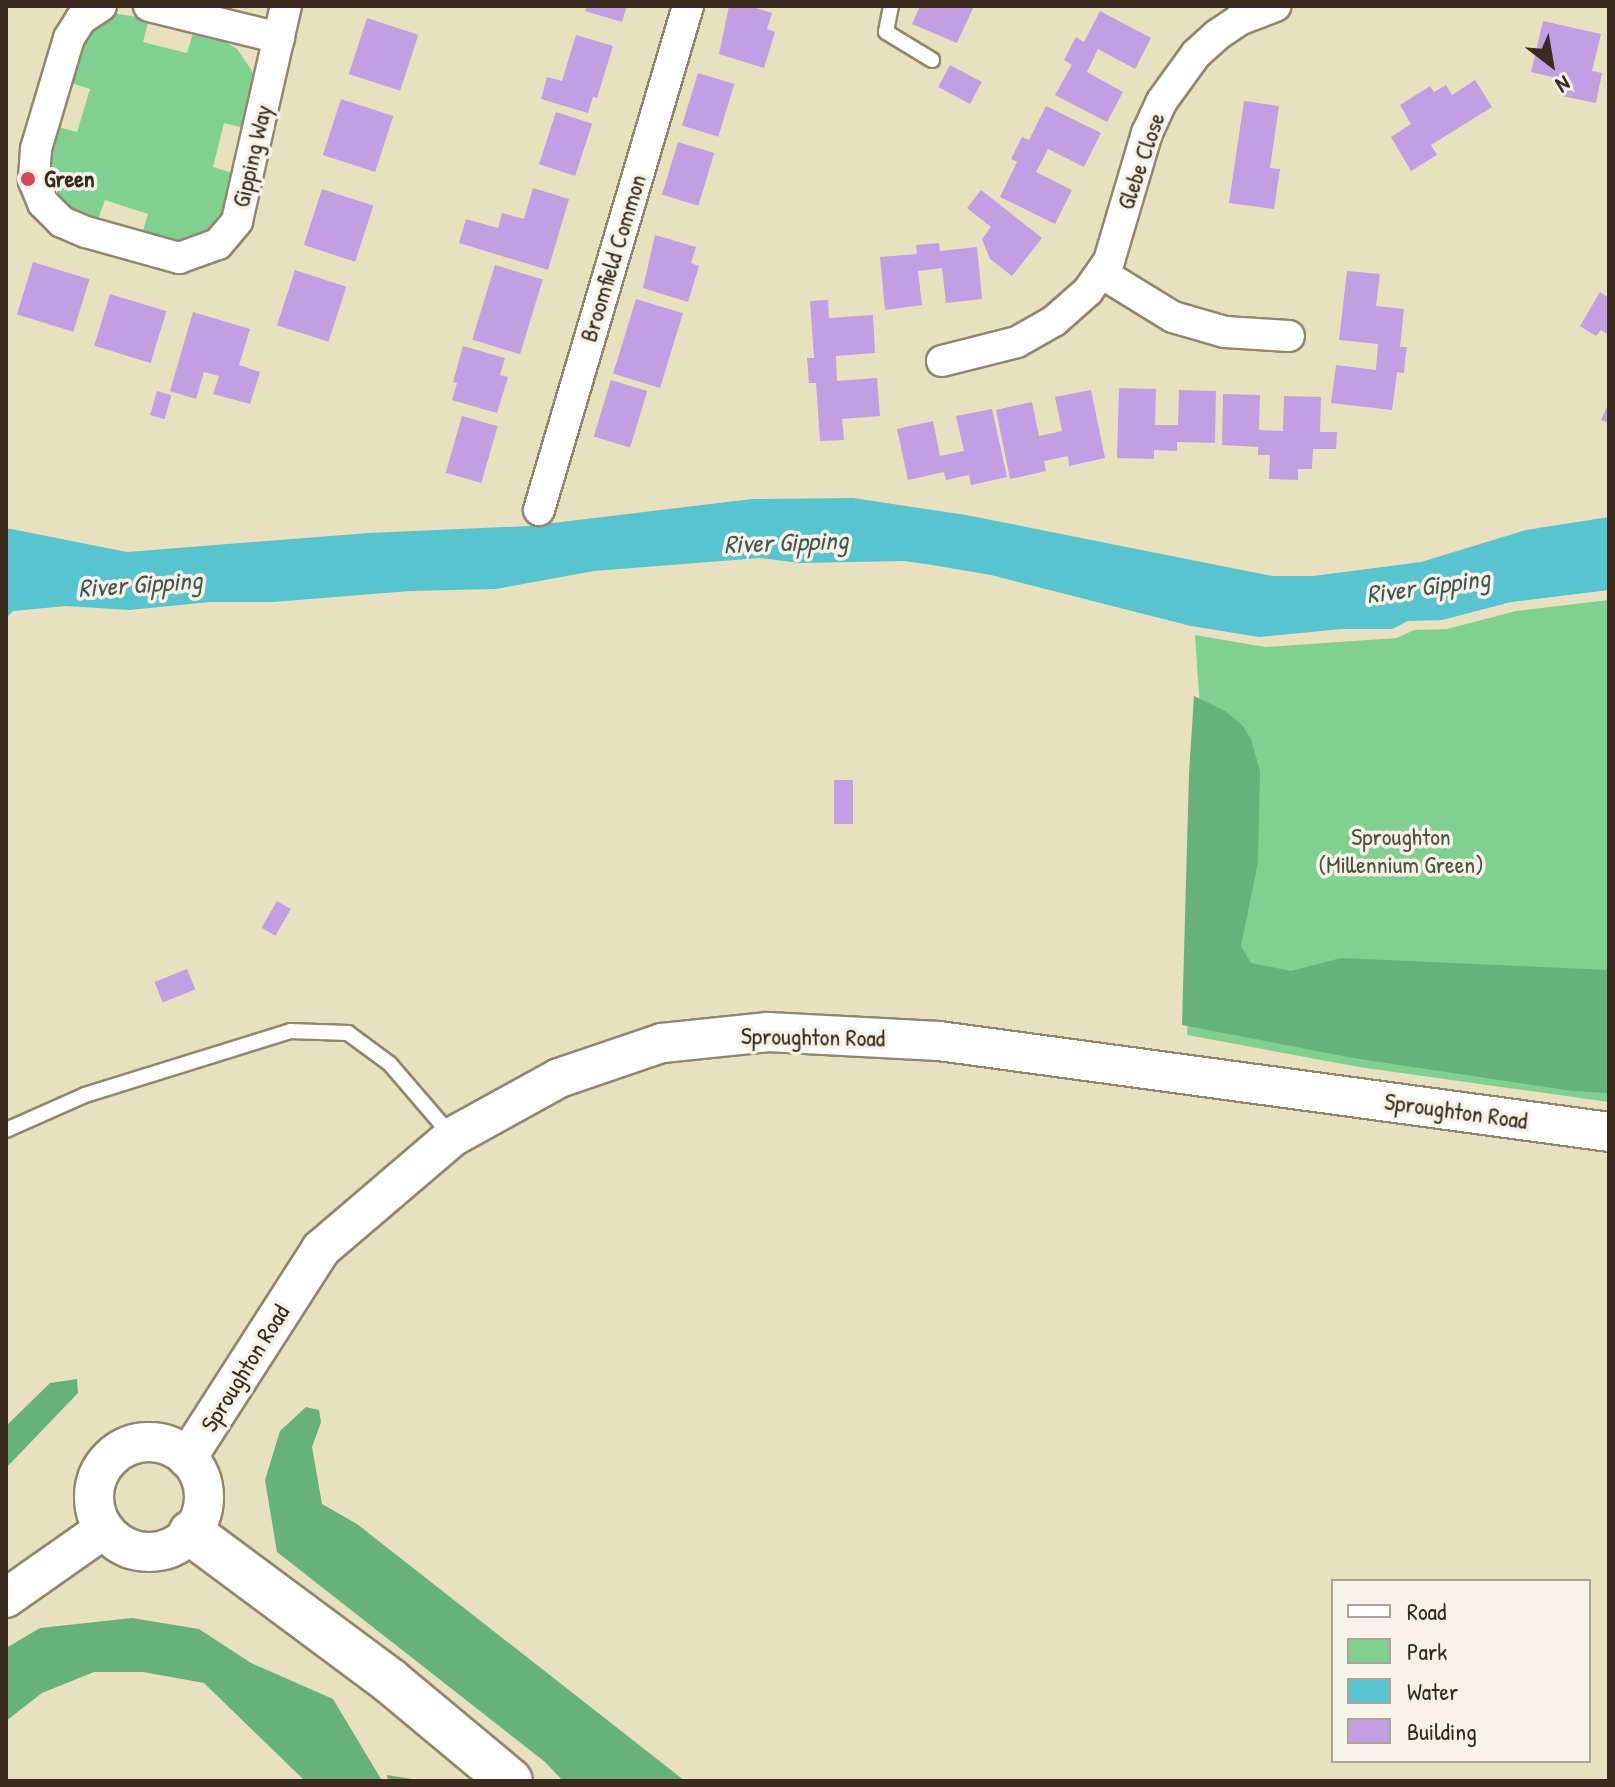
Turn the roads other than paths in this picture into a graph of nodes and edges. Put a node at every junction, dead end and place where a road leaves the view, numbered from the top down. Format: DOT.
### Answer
graph roads {
  1 [pos="101,6"];
  2 [pos="149,6"];
  3 [pos="286,6"];
  4 [pos="688,6"];
  5 [pos="891,6"];
  6 [pos="1275,6"];
  7 [pos="279,38"];
  8 [pos="932,60"];
  9 [pos="1103,274"];
  10 [pos="1289,336"];
  11 [pos="942,361"];
  12 [pos="539,510"];
  13 [pos="6,1130"];
  14 [pos="1609,1132"];
  15 [pos="452,1137"];
  16 [pos="187,1458"];
  17 [pos="104,1529"];
  18 [pos="191,1533"];
  19 [pos="6,1598"];
  20 [pos="510,1781"];
  1 -- 7 [label="street, Gipping Way"];
  2 -- 7 [label="street"];
  3 -- 7 [label="street, Gipping Way"];
  4 -- 12 [label="street, Broomfield Common"];
  5 -- 8 [label="lane"];
  6 -- 9 [label="street, Glebe Close"];
  9 -- 10 [label="street"];
  9 -- 11 [label="street, Glebe Close"];
  13 -- 15 [label="lane"];
  14 -- 15 [label="street, Sproughton Road"];
  15 -- 16 [label="street, Sproughton Road"];
  16 -- 17 [label="street"];
  16 -- 18 [label="street"];
  17 -- 18 [label="street"];
  17 -- 19 [label="street"];
  18 -- 20 [label="highway"];
}
